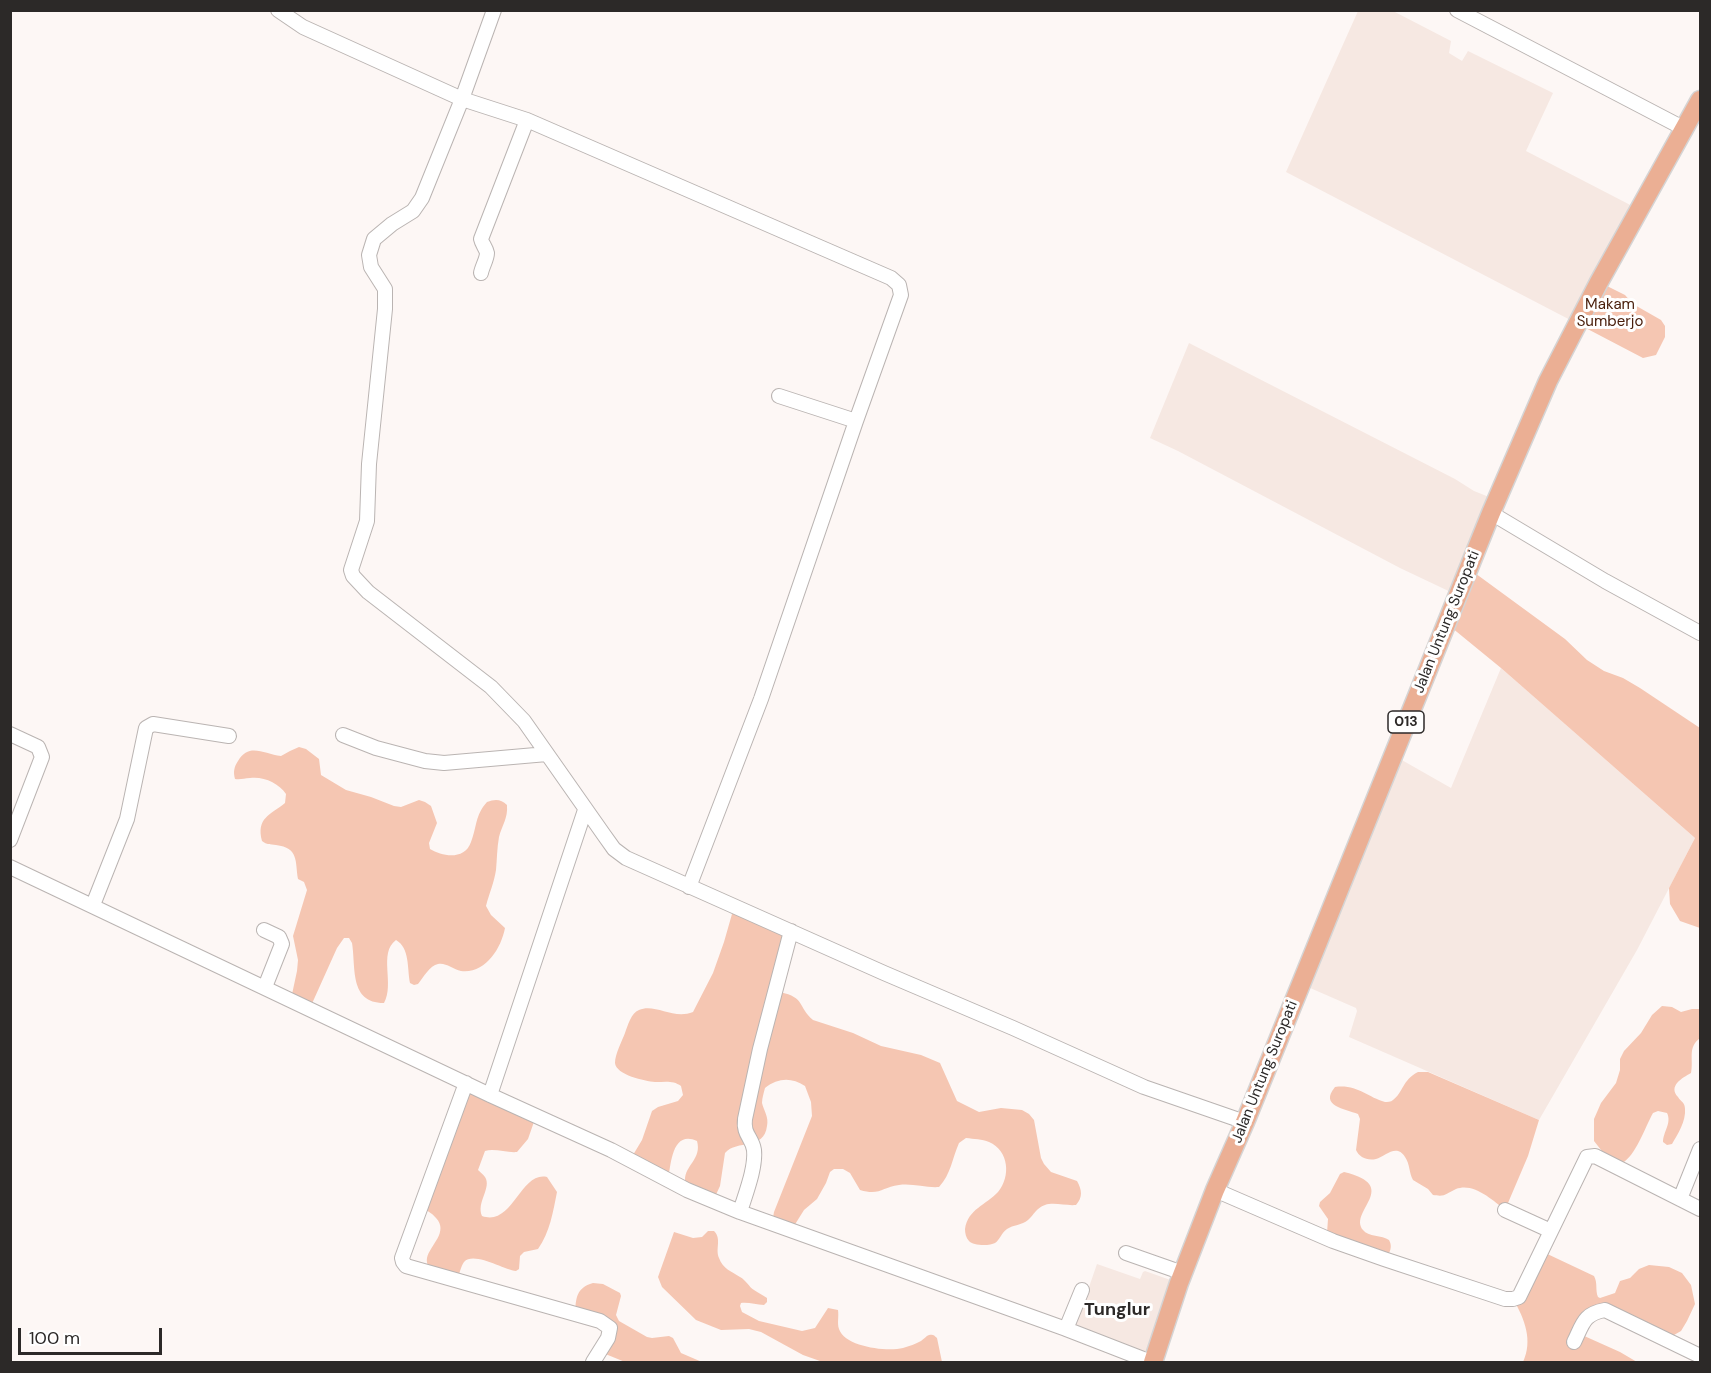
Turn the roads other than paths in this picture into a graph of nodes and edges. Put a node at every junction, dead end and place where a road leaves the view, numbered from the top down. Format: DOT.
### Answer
graph roads {
  1 [pos="278,10"];
  2 [pos="494,10"];
  3 [pos="1457,10"];
  4 [pos="462,99"];
  5 [pos="1701,100"];
  6 [pos="527,120"];
  7 [pos="1685,129"];
  8 [pos="481,273"];
  9 [pos="779,396"];
  10 [pos="856,421"];
  11 [pos="1491,513"];
  12 [pos="1701,633"];
  13 [pos="10,734"];
  14 [pos="343,735"];
  15 [pos="229,736"];
  16 [pos="547,754"];
  17 [pos="585,810"];
  18 [pos="10,840"];
  19 [pos="10,867"];
  20 [pos="688,887"];
  21 [pos="93,905"];
  22 [pos="264,930"];
  23 [pos="791,931"];
  24 [pos="265,987"];
  25 [pos="466,1083"];
  26 [pos="490,1095"];
  27 [pos="1245,1122"];
  28 [pos="1701,1149"];
  29 [pos="1215,1190"];
  30 [pos="1680,1199"];
  31 [pos="1701,1209"];
  32 [pos="1505,1210"];
  33 [pos="740,1212"];
  34 [pos="1551,1231"];
  35 [pos="1126,1253"];
  36 [pos="1183,1273"];
  37 [pos="1082,1290"];
  38 [pos="1066,1329"];
  39 [pos="1574,1342"];
  40 [pos="1701,1356"];
  41 [pos="593,1362"];
  42 [pos="1152,1362"];
  1 -- 4 [label="street"];
  2 -- 4 [label="street"];
  3 -- 7 [label="street"];
  4 -- 6 [label="street"];
  4 -- 16 [label="street"];
  5 -- 7 [label="main road, Jalan Untung Suropati / 013"];
  6 -- 8 [label="street"];
  6 -- 10 [label="street"];
  7 -- 11 [label="main road, Jalan Untung Suropati / 013"];
  9 -- 10 [label="street"];
  10 -- 20 [label="street"];
  11 -- 12 [label="street"];
  11 -- 27 [label="main road, Jalan Untung Suropati / 013"];
  13 -- 18 [label="street"];
  14 -- 16 [label="street"];
  15 -- 21 [label="street"];
  16 -- 17 [label="street"];
  17 -- 20 [label="street"];
  17 -- 26 [label="street"];
  19 -- 21 [label="street"];
  20 -- 23 [label="street"];
  21 -- 24 [label="street"];
  22 -- 24 [label="street"];
  23 -- 27 [label="street"];
  23 -- 33 [label="street"];
  24 -- 25 [label="street"];
  25 -- 26 [label="street"];
  25 -- 41 [label="street"];
  26 -- 33 [label="street"];
  27 -- 29 [label="main road, Jalan Untung Suropati / 013"];
  28 -- 30 [label="street"];
  29 -- 34 [label="street"];
  29 -- 36 [label="main road, Jalan Untung Suropati / 013"];
  30 -- 31 [label="street"];
  30 -- 34 [label="street"];
  32 -- 34 [label="street"];
  33 -- 38 [label="street"];
  35 -- 36 [label="street"];
  36 -- 42 [label="main road, Jalan Untung Suropati / 013"];
  37 -- 38 [label="street"];
  38 -- 42 [label="street"];
  39 -- 40 [label="street"];
}
